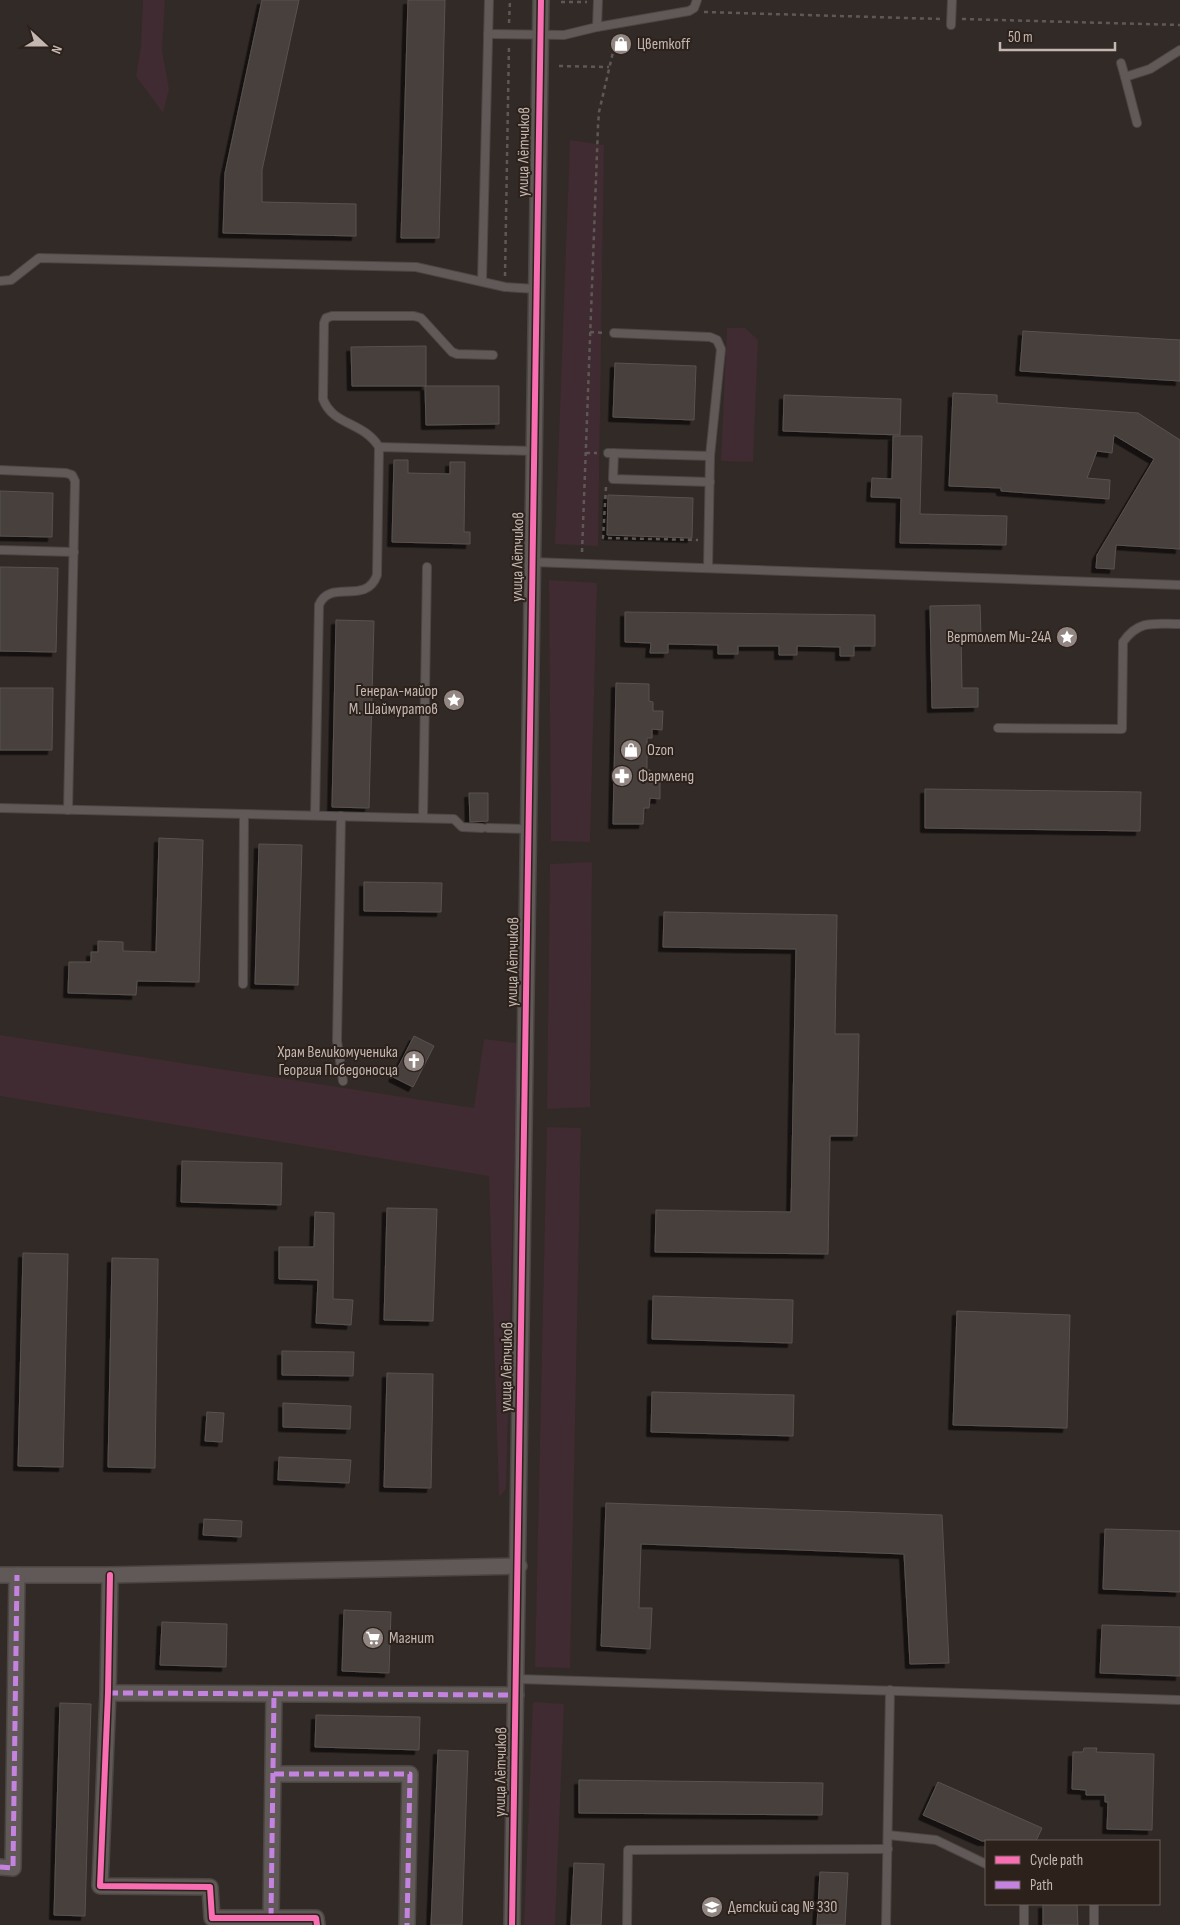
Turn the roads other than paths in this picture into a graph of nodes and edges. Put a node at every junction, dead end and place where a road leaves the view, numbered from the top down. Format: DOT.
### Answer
graph roads {
  1 [pos="489,0"];
  2 [pos="541,0"];
  3 [pos="952,0"];
  4 [pos="598,1"];
  5 [pos="696,4"];
  6 [pos="951,22"];
  7 [pos="597,27"];
  8 [pos="488,34"];
  9 [pos="541,35"];
  10 [pos="1180,50"];
  11 [pos="1121,63"];
  12 [pos="1125,77"];
  13 [pos="1137,123"];
  14 [pos="0,281"];
  15 [pos="482,282"];
  16 [pos="536,289"];
  17 [pos="614,333"];
  18 [pos="493,355"];
  19 [pos="379,447"];
  20 [pos="533,451"];
  21 [pos="710,456"];
  22 [pos="0,470"];
  23 [pos="710,482"];
  24 [pos="0,550"];
  25 [pos="74,552"];
  26 [pos="532,562"];
  27 [pos="427,567"];
  28 [pos="708,568"];
  29 [pos="1180,585"];
  30 [pos="1180,624"];
  31 [pos="998,728"];
  32 [pos="0,808"];
  33 [pos="68,810"];
  34 [pos="244,814"];
  35 [pos="315,815"];
  36 [pos="341,816"];
  37 [pos="424,818"];
  38 [pos="528,829"];
  39 [pos="242,984"];
  40 [pos="343,1081"];
  41 [pos="518,1566"];
  42 [pos="110,1574"];
  43 [pos="0,1575"];
  44 [pos="16,1575"];
  45 [pos="517,1679"];
  46 [pos="890,1690"];
  47 [pos="108,1693"];
  48 [pos="274,1694"];
  49 [pos="516,1695"];
  50 [pos="1180,1700"];
  51 [pos="274,1774"];
  52 [pos="888,1835"];
  53 [pos="888,1849"];
  54 [pos="985,1864"];
  55 [pos="0,1867"];
  56 [pos="1024,1905"];
  57 [pos="1094,1905"];
  58 [pos="271,1918"];
  59 [pos="317,1925"];
  60 [pos="408,1925"];
  61 [pos="512,1925"];
  62 [pos="627,1925"];
  63 [pos="886,1925"];
  64 [pos="1024,1925"];
  65 [pos="1094,1925"];
  1 -- 8 [label="lane"];
  2 -- 9 [label="street, улица Лётчиков"];
  3 -- 6 [label="lane"];
  4 -- 7 [label="lane"];
  5 -- 7 [label="lane"];
  7 -- 9 [label="lane"];
  8 -- 9 [label="lane"];
  8 -- 15 [label="lane"];
  9 -- 16 [label="street, улица Лётчиков"];
  10 -- 12 [label="lane"];
  11 -- 12 [label="lane"];
  12 -- 13 [label="lane"];
  14 -- 15 [label="lane"];
  15 -- 16 [label="lane"];
  16 -- 20 [label="street, улица Лётчиков"];
  17 -- 21 [label="lane"];
  18 -- 19 [label="lane"];
  19 -- 20 [label="lane"];
  19 -- 35 [label="lane"];
  20 -- 26 [label="street, улица Лётчиков"];
  21 -- 23 [label="lane"];
  21 -- 23 [label="lane"];
  22 -- 25 [label="lane"];
  23 -- 28 [label="lane"];
  24 -- 25 [label="lane"];
  25 -- 33 [label="lane"];
  26 -- 28 [label="lane"];
  26 -- 38 [label="street, улица Лётчиков"];
  27 -- 37 [label="lane"];
  28 -- 29 [label="lane"];
  30 -- 31 [label="lane"];
  32 -- 33 [label="lane"];
  33 -- 34 [label="lane"];
  34 -- 35 [label="lane"];
  34 -- 39 [label="lane"];
  35 -- 36 [label="lane"];
  36 -- 37 [label="lane"];
  36 -- 40 [label="lane"];
  37 -- 38 [label="lane"];
  38 -- 41 [label="street, улица Лётчиков"];
  41 -- 42 [label="street"];
  41 -- 45 [label="street, улица Лётчиков"];
  42 -- 44 [label="street"];
  42 -- 47 [label="street"];
  43 -- 44 [label="street"];
  44 -- 55 [label="street"];
  45 -- 46 [label="lane"];
  45 -- 49 [label="street, улица Лётчиков"];
  46 -- 50 [label="lane"];
  46 -- 52 [label="lane"];
  47 -- 48 [label="street"];
  47 -- 58 [label="street"];
  48 -- 49 [label="street"];
  48 -- 51 [label="street"];
  49 -- 61 [label="street, улица Лётчиков"];
  51 -- 58 [label="street"];
  51 -- 60 [label="street"];
  52 -- 53 [label="lane"];
  52 -- 54 [label="lane"];
  53 -- 62 [label="lane"];
  53 -- 63 [label="lane"];
  56 -- 64 [label="lane"];
  57 -- 65 [label="lane"];
  58 -- 59 [label="street"];
}
